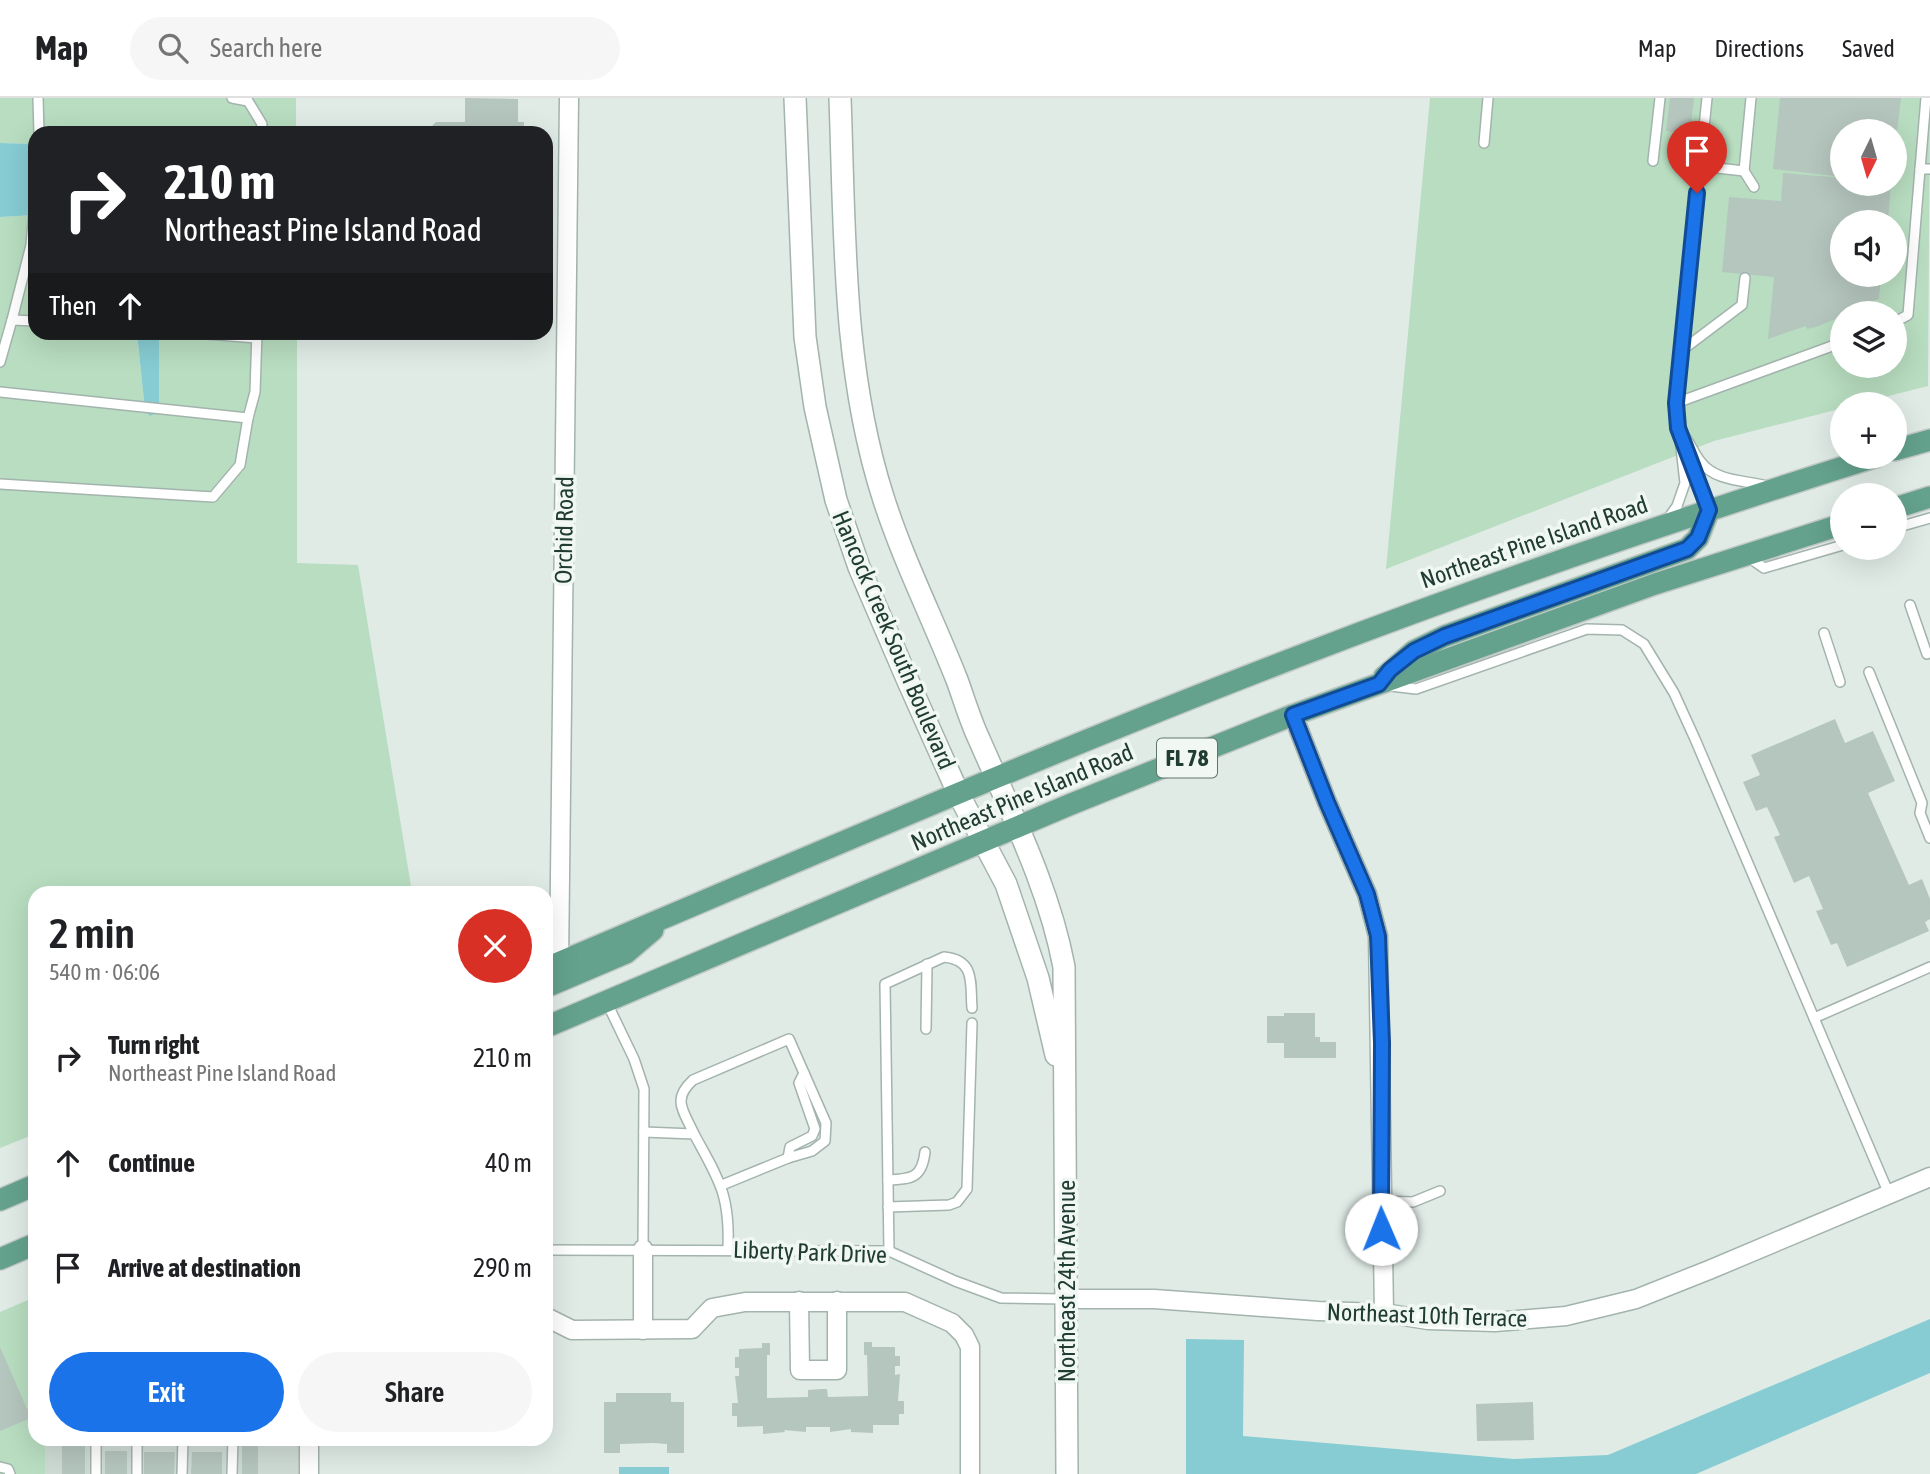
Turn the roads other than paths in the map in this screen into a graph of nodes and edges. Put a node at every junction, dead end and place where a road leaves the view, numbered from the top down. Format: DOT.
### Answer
graph roads {
  1 [pos="38,98"];
  2 [pos="232,98"];
  3 [pos="569,98"];
  4 [pos="795,98"];
  5 [pos="840,98"];
  6 [pos="1488,98"];
  7 [pos="1660,98"];
  8 [pos="1707,98"];
  9 [pos="1751,98"];
  10 [pos="1926,98"];
  11 [pos="38,126"];
  12 [pos="262,126"];
  13 [pos="1484,143"];
  14 [pos="1653,161"];
  15 [pos="1700,166"];
  16 [pos="1925,169"];
  17 [pos="1744,170"];
  18 [pos="1754,187"];
  19 [pos="28,263"];
  20 [pos="1745,278"];
  21 [pos="1907,316"];
  22 [pos="12,320"];
  23 [pos="28,321"];
  24 [pos="257,340"];
  25 [pos="1830,347"];
  26 [pos="1681,351"];
  27 [pos="0,362"];
  28 [pos="0,392"];
  29 [pos="1676,403"];
  30 [pos="248,418"];
  31 [pos="1678,428"];
  32 [pos="1930,440"];
  33 [pos="1907,447"];
  34 [pos="1837,469"];
  35 [pos="0,484"];
  36 [pos="1776,488"];
  37 [pos="1930,497"];
  38 [pos="1907,504"];
  39 [pos="1709,510"];
  40 [pos="1930,518"];
  41 [pos="1664,524"];
  42 [pos="1907,525"];
  43 [pos="1830,528"];
  44 [pos="1830,549"];
  45 [pos="1745,555"];
  46 [pos="1910,605"];
  47 [pos="1824,633"];
  48 [pos="1927,654"];
  49 [pos="1869,672"];
  50 [pos="1840,682"];
  51 [pos="1379,684"];
  52 [pos="1293,715"];
  53 [pos="997,778"];
  54 [pos="959,795"];
  55 [pos="1017,828"];
  56 [pos="1930,838"];
  57 [pos="983,842"];
  58 [pos="553,915"];
  59 [pos="671,916"];
  60 [pos="927,964"];
  61 [pos="553,966"];
  62 [pos="1930,967"];
  63 [pos="553,984"];
  64 [pos="607,1001"];
  65 [pos="972,1008"];
  66 [pos="1814,1018"];
  67 [pos="972,1023"];
  68 [pos="553,1024"];
  69 [pos="926,1029"];
  70 [pos="804,1073"];
  71 [pos="1064,1088"];
  72 [pos="643,1132"];
  73 [pos="694,1134"];
  74 [pos="925,1152"];
  75 [pos="788,1158"];
  76 [pos="1930,1177"];
  77 [pos="888,1180"];
  78 [pos="722,1185"];
  79 [pos="28,1188"];
  80 [pos="1440,1191"];
  81 [pos="1889,1194"];
  82 [pos="0,1200"];
  83 [pos="1381,1201"];
  84 [pos="888,1208"];
  85 [pos="28,1247"];
  86 [pos="643,1249"];
  87 [pos="728,1249"];
  88 [pos="553,1250"];
  89 [pos="889,1251"];
  90 [pos="0,1259"];
  91 [pos="1066,1299"];
  92 [pos="799,1301"];
  93 [pos="837,1301"];
  94 [pos="1384,1313"];
  95 [pos="553,1320"];
  96 [pos="643,1330"];
  97 [pos="96,1446"];
  98 [pos="137,1446"];
  99 [pos="183,1446"];
  100 [pos="233,1446"];
  101 [pos="309,1446"];
  102 [pos="0,1466"];
  103 [pos="10,1474"];
  104 [pos="96,1474"];
  105 [pos="137,1474"];
  106 [pos="182,1474"];
  107 [pos="232,1474"];
  108 [pos="309,1474"];
  109 [pos="970,1474"];
  110 [pos="1067,1474"];
  1 -- 11 [label="lane"];
  2 -- 12 [label="lane"];
  3 -- 58 [label="street, Orchid Road"];
  4 -- 54 [label="street, Hancock Creek South Boulevard"];
  5 -- 53 [label="street, Hancock Creek South Boulevard"];
  6 -- 13 [label="lane"];
  7 -- 14 [label="lane"];
  8 -- 15 [label="lane"];
  9 -- 17 [label="lane"];
  10 -- 16 [label="lane"];
  15 -- 17 [label="lane"];
  15 -- 26 [label="lane"];
  16 -- 21 [label="lane"];
  17 -- 18 [label="lane"];
  19 -- 22 [label="lane"];
  20 -- 26 [label="lane"];
  22 -- 23 [label="lane"];
  22 -- 27 [label="lane"];
  24 -- 30 [label="lane"];
  25 -- 29 [label="lane"];
  26 -- 29 [label="lane"];
  28 -- 30 [label="lane"];
  29 -- 31 [label="lane"];
  30 -- 35 [label="lane"];
  31 -- 36 [label="lane"];
  31 -- 39 [label="lane"];
  31 -- 41 [label="lane"];
  32 -- 33 [label="main road"];
  34 -- 36 [label="main road, Northeast Pine Island Road / FL 78"];
  36 -- 39 [label="main road, Northeast Pine Island Road / FL 78"];
  37 -- 38 [label="main road"];
  39 -- 41 [label="main road, Northeast Pine Island Road / FL 78"];
  39 -- 51 [label="main road"];
  40 -- 42 [label="lane"];
  41 -- 53 [label="main road, Northeast Pine Island Road / FL 78"];
  43 -- 45 [label="main road, Northeast Pine Island Road / FL 78"];
  44 -- 45 [label="lane"];
  45 -- 51 [label="main road, Northeast Pine Island Road / FL 78"];
  46 -- 48 [label="lane"];
  47 -- 50 [label="lane"];
  49 -- 56 [label="lane"];
  51 -- 52 [label="main road, Northeast Pine Island Road / FL 78"];
  51 -- 66 [label="lane"];
  52 -- 55 [label="main road, Northeast Pine Island Road / FL 78"];
  52 -- 83 [label="street"];
  53 -- 54 [label="main road, Northeast Pine Island Road / FL 78"];
  53 -- 55 [label="street, Hancock Creek South Boulevard"];
  54 -- 57 [label="street, Hancock Creek South Boulevard"];
  54 -- 59 [label="main road, Northeast Pine Island Road / FL 78"];
  55 -- 57 [label="main road, Northeast Pine Island Road / FL 78"];
  55 -- 71 [label="street, Northeast 24th Avenue"];
  57 -- 64 [label="main road, Northeast Pine Island Road / FL 78"];
  57 -- 71 [label="street, Northeast 24th Avenue"];
  59 -- 61 [label="main road, Northeast Pine Island Road / FL 78"];
  59 -- 63 [label="main road, Northeast Pine Island Road"];
  60 -- 65 [label="lane"];
  60 -- 69 [label="lane"];
  60 -- 77 [label="lane"];
  62 -- 66 [label="lane"];
  64 -- 68 [label="main road, Northeast Pine Island Road / FL 78"];
  64 -- 72 [label="lane"];
  66 -- 81 [label="lane"];
  67 -- 84 [label="lane"];
  70 -- 73 [label="lane"];
  70 -- 75 [label="lane"];
  70 -- 75 [label="lane"];
  71 -- 91 [label="street, Northeast 24th Avenue"];
  72 -- 73 [label="lane"];
  72 -- 86 [label="lane"];
  73 -- 78 [label="lane"];
  74 -- 77 [label="lane"];
  75 -- 78 [label="lane"];
  76 -- 81 [label="street, Northeast 10th Terrace"];
  77 -- 84 [label="lane"];
  78 -- 87 [label="lane"];
  79 -- 82 [label="main road"];
  80 -- 83 [label="lane"];
  81 -- 94 [label="street, Northeast 10th Terrace"];
  83 -- 94 [label="street"];
  84 -- 89 [label="lane"];
  85 -- 90 [label="main road"];
  86 -- 87 [label="lane, Liberty Park Drive"];
  86 -- 88 [label="lane, Liberty Park Drive"];
  86 -- 96 [label="street"];
  87 -- 89 [label="lane, Liberty Park Drive"];
  89 -- 91 [label="lane, Liberty Park Drive"];
  91 -- 94 [label="street, Northeast 10th Terrace"];
  91 -- 110 [label="street, Northeast 24th Avenue"];
  92 -- 93 [label="street"];
  92 -- 93 [label="street"];
  92 -- 96 [label="street"];
  93 -- 109 [label="street"];
  95 -- 96 [label="street"];
  97 -- 104 [label="lane"];
  98 -- 105 [label="lane"];
  99 -- 106 [label="lane"];
  100 -- 107 [label="lane"];
  101 -- 108 [label="street"];
  102 -- 103 [label="lane"];
}
